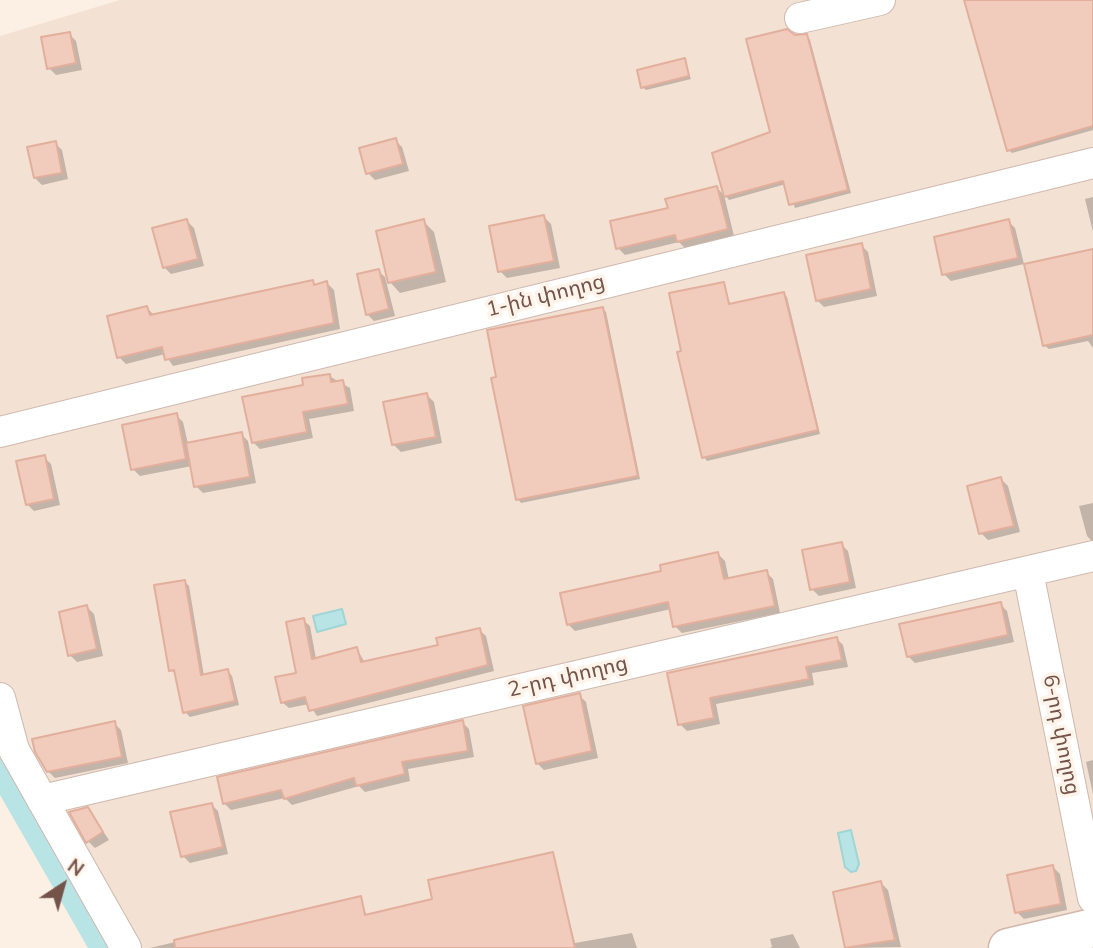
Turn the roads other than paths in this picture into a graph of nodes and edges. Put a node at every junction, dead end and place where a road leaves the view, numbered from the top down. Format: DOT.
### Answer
graph roads {
  1 [pos="880,0"];
  2 [pos="800,18"];
  3 [pos="1093,163"];
  4 [pos="0,432"];
  5 [pos="1093,556"];
  6 [pos="1028,572"];
  7 [pos="0,698"];
  8 [pos="42,800"];
  9 [pos="1093,898"];
  10 [pos="1093,928"];
  11 [pos="126,948"];
  12 [pos="1008,948"];
  1 -- 2 [label="street"];
  3 -- 4 [label="street, 1-ին փողոց"];
  5 -- 6 [label="street, 2-րդ փողոց"];
  6 -- 8 [label="street, 2-րդ փողոց"];
  6 -- 9 [label="street, 6-րդ փողոց"];
  7 -- 8 [label="street"];
  8 -- 11 [label="street"];
  10 -- 12 [label="main road"];
}
